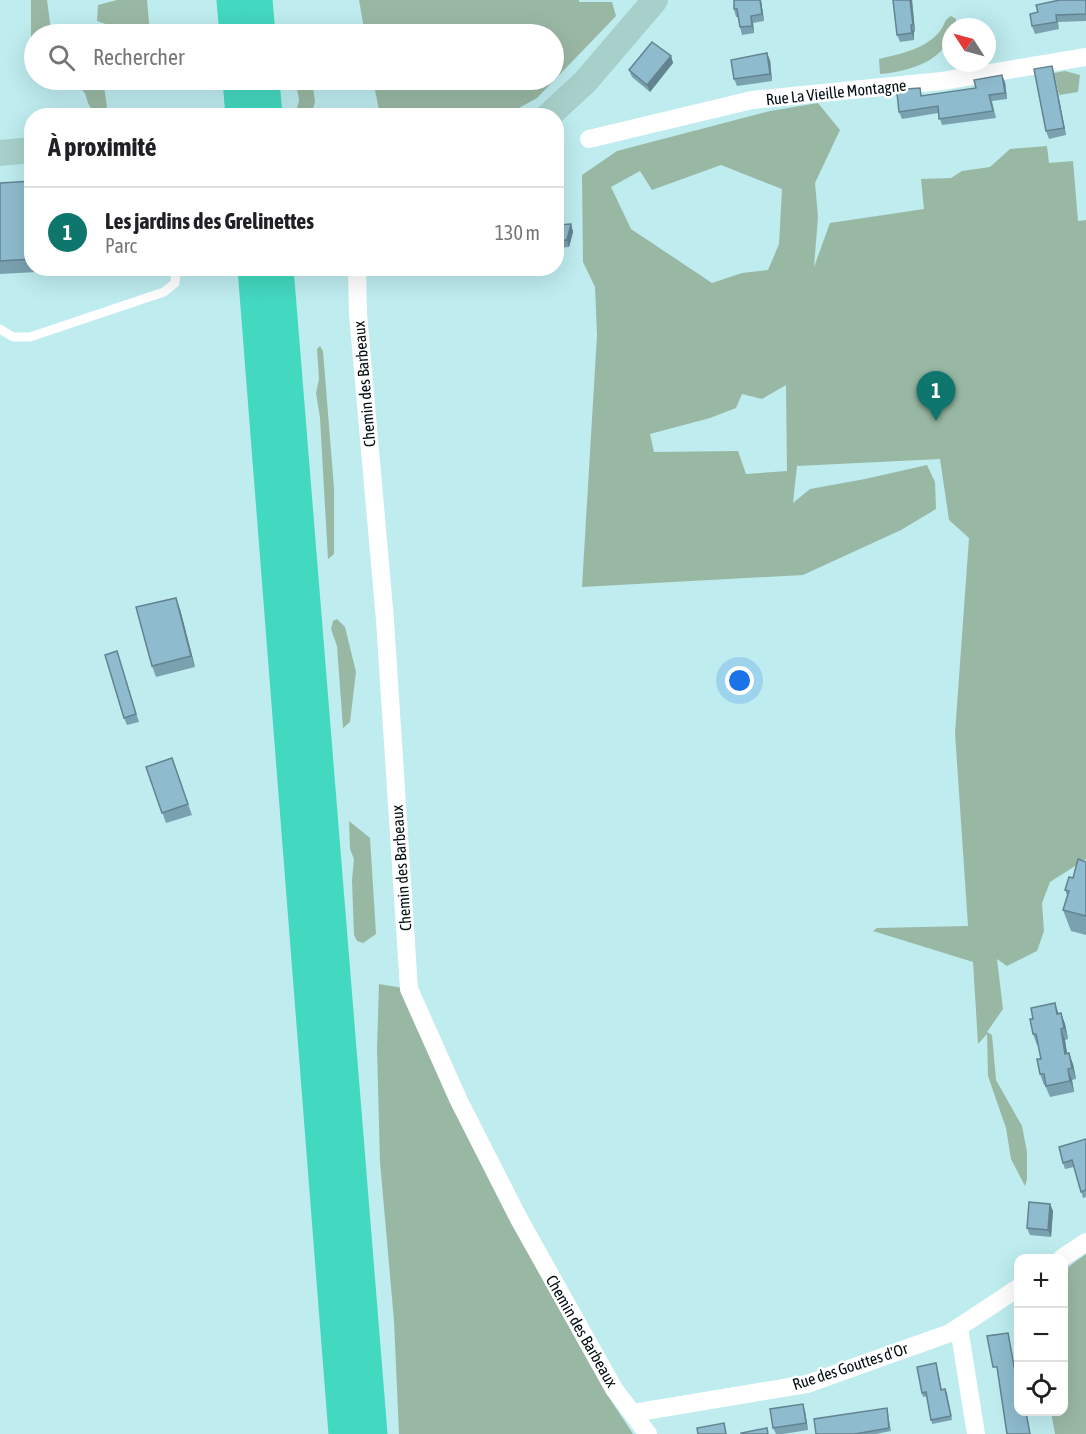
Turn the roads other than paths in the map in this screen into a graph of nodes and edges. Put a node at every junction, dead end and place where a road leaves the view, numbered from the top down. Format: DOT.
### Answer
graph roads {
  1 [pos="233,0"];
  2 [pos="256,0"];
  3 [pos="655,0"];
  4 [pos="235,24"];
  5 [pos="258,24"];
  6 [pos="1086,57"];
  7 [pos="240,90"];
  8 [pos="264,90"];
  9 [pos="241,108"];
  10 [pos="265,108"];
  11 [pos="557,108"];
  12 [pos="589,139"];
  13 [pos="24,151"];
  14 [pos="0,153"];
  15 [pos="175,276"];
  16 [pos="255,276"];
  17 [pos="279,276"];
  18 [pos="357,276"];
  19 [pos="0,328"];
  20 [pos="1086,1242"];
  21 [pos="1068,1254"];
  22 [pos="1014,1291"];
  23 [pos="958,1328"];
  24 [pos="633,1413"];
  25 [pos="345,1434"];
  26 [pos="371,1434"];
  27 [pos="648,1434"];
  28 [pos="976,1434"];
  1 -- 4 [label="highway"];
  2 -- 5 [label="highway"];
  3 -- 11 [label="main road"];
  6 -- 12 [label="street, Rue La Vieille Montagne"];
  7 -- 9 [label="highway"];
  8 -- 10 [label="highway"];
  13 -- 14 [label="main road"];
  15 -- 19 [label="lane"];
  16 -- 25 [label="highway"];
  17 -- 26 [label="highway"];
  18 -- 24 [label="street, Chemin des Barbeaux"];
  20 -- 21 [label="street"];
  22 -- 23 [label="street, Rue des Gouttes d'Or"];
  23 -- 24 [label="street, Rue des Gouttes d'Or"];
  23 -- 28 [label="street"];
  24 -- 27 [label="street, Chemin des Barbeaux"];
}
